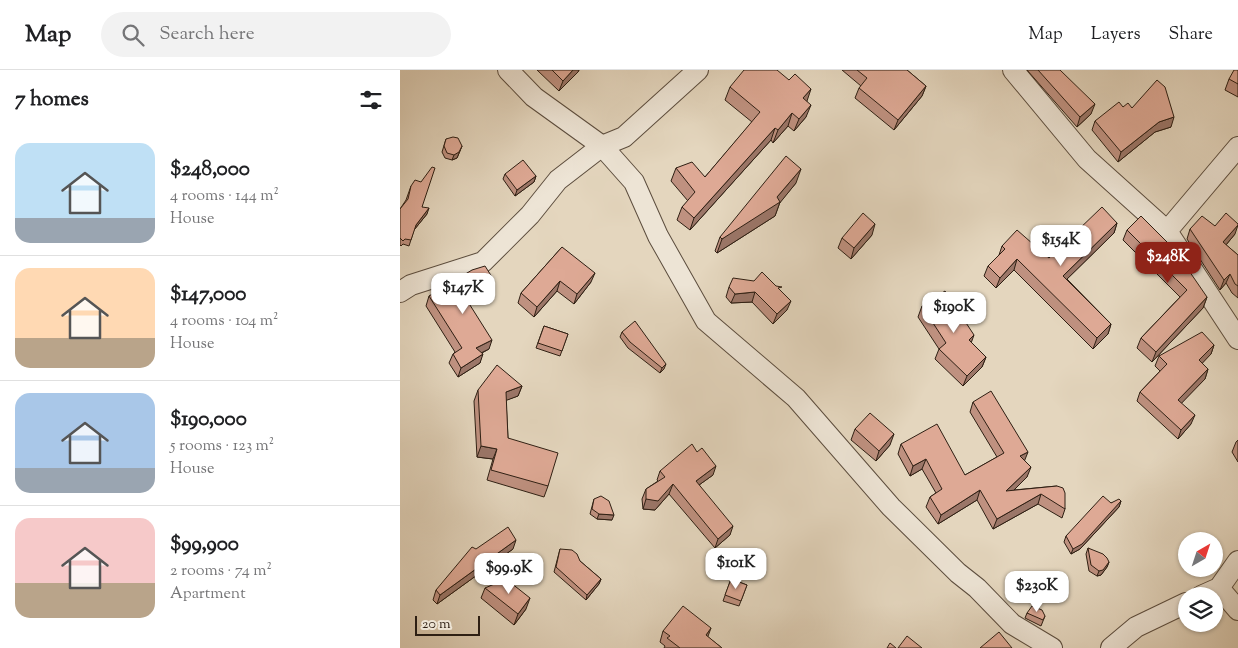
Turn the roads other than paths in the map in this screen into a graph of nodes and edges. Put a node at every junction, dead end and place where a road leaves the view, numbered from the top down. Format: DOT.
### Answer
graph roads {
  1 [pos="508,70"];
  2 [pos="698,70"];
  3 [pos="1014,70"];
  4 [pos="602,146"];
  5 [pos="1238,148"];
  6 [pos="1168,231"];
  7 [pos="400,292"];
  8 [pos="1238,339"];
  9 [pos="1238,561"];
  10 [pos="1220,587"];
  11 [pos="1223,593"];
  12 [pos="1178,607"];
  13 [pos="1238,610"];
  14 [pos="1052,648"];
  15 [pos="1111,648"];
  1 -- 4 [label="street"];
  2 -- 4 [label="street"];
  3 -- 6 [label="street"];
  4 -- 7 [label="street"];
  4 -- 14 [label="street"];
  5 -- 6 [label="street"];
  6 -- 8 [label="street"];
  9 -- 10 [label="street"];
  11 -- 13 [label="street"];
  12 -- 15 [label="street"];
}
